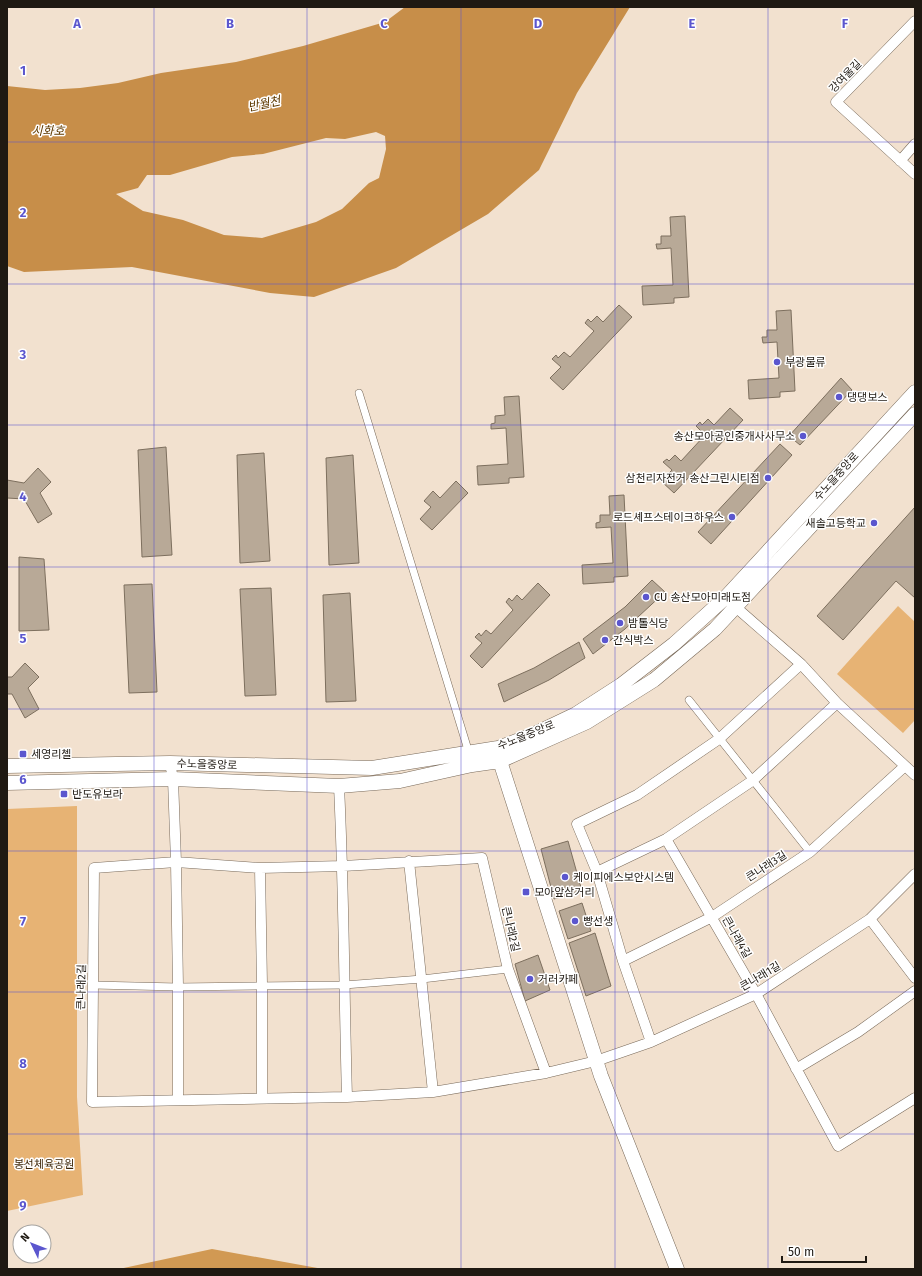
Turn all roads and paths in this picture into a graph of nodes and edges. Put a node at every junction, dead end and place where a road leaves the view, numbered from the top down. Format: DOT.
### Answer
graph roads {
  1 [pos="915,21"];
  2 [pos="915,144"];
  3 [pos="900,161"];
  4 [pos="915,174"];
  5 [pos="915,392"];
  6 [pos="359,393"];
  7 [pos="915,414"];
  8 [pos="730,602"];
  9 [pos="800,664"];
  10 [pos="689,700"];
  11 [pos="837,703"];
  12 [pos="719,739"];
  13 [pos="499,754"];
  14 [pos="470,759"];
  15 [pos="170,763"];
  16 [pos="7,766"];
  17 [pos="905,766"];
  18 [pos="915,775"];
  19 [pos="173,779"];
  20 [pos="752,781"];
  21 [pos="7,783"];
  22 [pos="340,786"];
  23 [pos="666,839"];
  24 [pos="810,852"];
  25 [pos="409,861"];
  26 [pos="176,862"];
  27 [pos="343,866"];
  28 [pos="260,868"];
  29 [pos="597,872"];
  30 [pos="915,874"];
  31 [pos="712,917"];
  32 [pos="870,919"];
  33 [pos="623,961"];
  34 [pos="508,969"];
  35 [pos="915,978"];
  36 [pos="422,979"];
  37 [pos="93,985"];
  38 [pos="262,985"];
  39 [pos="344,985"];
  40 [pos="178,987"];
  41 [pos="915,991"];
  42 [pos="756,994"];
  43 [pos="650,1042"];
  44 [pos="596,1062"];
  45 [pos="796,1069"];
  46 [pos="546,1073"];
  47 [pos="433,1092"];
  48 [pos="348,1097"];
  49 [pos="262,1098"];
  50 [pos="915,1098"];
  51 [pos="178,1100"];
  52 [pos="677,1269"];
  1 -- 3 [label="street, 강여울길"];
  2 -- 3 [label="street"];
  3 -- 4 [label="street, 강여울길"];
  5 -- 8 [label="main road, 수노을중앙로"];
  6 -- 14 [label="street"];
  7 -- 8 [label="main road, 수노을중앙로"];
  8 -- 9 [label="street"];
  8 -- 13 [label="main road, 수노을중앙로"];
  9 -- 11 [label="street"];
  9 -- 12 [label="street"];
  10 -- 12 [label="street"];
  11 -- 17 [label="street"];
  11 -- 20 [label="street"];
  12 -- 20 [label="street"];
  12 -- 29 [label="street"];
  13 -- 14 [label="main road, 수노을중앙로"];
  13 -- 44 [label="main road"];
  14 -- 15 [label="main road, 수노을중앙로"];
  14 -- 22 [label="main road, 수노을중앙로"];
  15 -- 16 [label="main road, 수노을중앙로"];
  15 -- 19 [label="street"];
  17 -- 18 [label="street"];
  17 -- 24 [label="street, 큰나래3길"];
  19 -- 21 [label="main road, 수노을중앙로"];
  19 -- 22 [label="main road, 수노을중앙로"];
  19 -- 26 [label="street"];
  20 -- 23 [label="street"];
  20 -- 24 [label="street"];
  22 -- 27 [label="street"];
  23 -- 29 [label="street"];
  23 -- 31 [label="street, 큰나래4길"];
  24 -- 31 [label="street, 큰나래3길"];
  25 -- 27 [label="street, 큰나래2길"];
  25 -- 34 [label="street, 큰나래2길"];
  25 -- 36 [label="street"];
  26 -- 28 [label="street, 큰나래2길"];
  26 -- 37 [label="street, 큰나래2길"];
  26 -- 40 [label="street"];
  27 -- 28 [label="street, 큰나래2길"];
  27 -- 39 [label="street"];
  28 -- 38 [label="street"];
  29 -- 33 [label="street"];
  30 -- 32 [label="street, 큰나래1길"];
  31 -- 33 [label="street, 큰나래3길"];
  31 -- 42 [label="street, 큰나래4길"];
  32 -- 35 [label="street"];
  32 -- 42 [label="street, 큰나래1길"];
  33 -- 43 [label="street"];
  34 -- 36 [label="street"];
  34 -- 46 [label="street, 큰나래2길"];
  36 -- 39 [label="street"];
  36 -- 47 [label="street"];
  37 -- 40 [label="street"];
  37 -- 51 [label="street, 큰나래2길"];
  38 -- 39 [label="street"];
  38 -- 40 [label="street"];
  38 -- 49 [label="street"];
  39 -- 48 [label="street"];
  40 -- 51 [label="street"];
  41 -- 45 [label="street"];
  42 -- 43 [label="street, 큰나래1길"];
  42 -- 45 [label="street, 큰나래4길"];
  43 -- 44 [label="street, 큰나래1길"];
  44 -- 46 [label="street, 큰나래2길"];
  44 -- 52 [label="main road"];
  45 -- 50 [label="street, 큰나래4길"];
  46 -- 47 [label="street, 큰나래2길"];
  47 -- 48 [label="street, 큰나래2길"];
  48 -- 49 [label="street, 큰나래2길"];
  49 -- 51 [label="street, 큰나래2길"];
}
